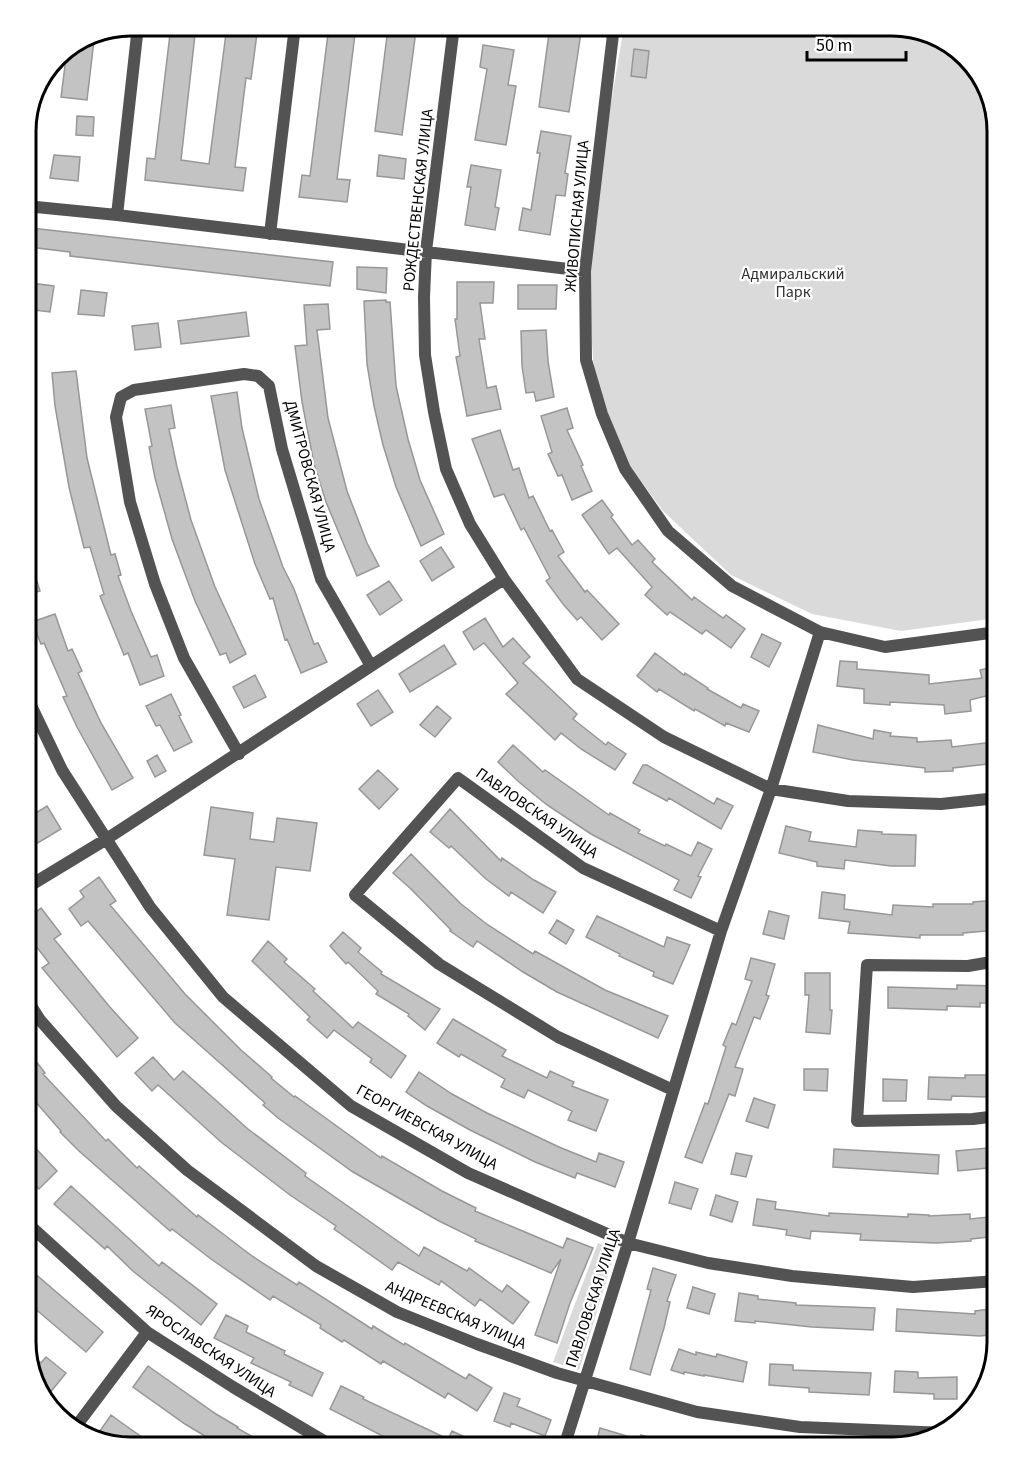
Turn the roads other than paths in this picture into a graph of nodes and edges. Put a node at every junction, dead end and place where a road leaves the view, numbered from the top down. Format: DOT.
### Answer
graph roads {
  1 [pos="137,36"];
  2 [pos="294,36"];
  3 [pos="453,36"];
  4 [pos="613,36"];
  5 [pos="36,207"];
  6 [pos="117,215"];
  7 [pos="270,234"];
  8 [pos="426,252"];
  9 [pos="585,271"];
  10 [pos="504,579"];
  11 [pos="820,632"];
  12 [pos="987,633"];
  13 [pos="371,666"];
  14 [pos="36,716"];
  15 [pos="239,754"];
  16 [pos="771,789"];
  17 [pos="987,799"];
  18 [pos="105,840"];
  19 [pos="36,882"];
  20 [pos="721,931"];
  21 [pos="987,963"];
  22 [pos="36,1014"];
  23 [pos="673,1089"];
  24 [pos="987,1117"];
  25 [pos="36,1231"];
  26 [pos="628,1243"];
  27 [pos="987,1282"];
  28 [pos="147,1332"];
  29 [pos="584,1380"];
  30 [pos="80,1421"];
  31 [pos="922,1432"];
  32 [pos="317,1437"];
  33 [pos="567,1437"];
  1 -- 6 [label="street"];
  2 -- 7 [label="street"];
  3 -- 8 [label="street, РОЖДЕСТВЕНСКАЯ УЛИЦА"];
  4 -- 9 [label="street, ЖИВОПИСНАЯ УЛИЦА"];
  5 -- 6 [label="street"];
  6 -- 7 [label="street"];
  7 -- 8 [label="street"];
  8 -- 9 [label="street"];
  8 -- 10 [label="street, РОЖДЕСТВЕНСКАЯ УЛИЦА"];
  9 -- 11 [label="street, ЖИВОПИСНАЯ УЛИЦА"];
  10 -- 13 [label="street"];
  10 -- 16 [label="street, РОЖДЕСТВЕНСКАЯ УЛИЦА"];
  11 -- 12 [label="street, ЖИВОПИСНАЯ УЛИЦА"];
  11 -- 16 [label="street, ПАВЛОВСКАЯ УЛИЦА"];
  13 -- 15 [label="street"];
  13 -- 15 [label="street, ДМИТРОВСКАЯ УЛИЦА"];
  14 -- 18 [label="street, ГЕОРГИЕВСКАЯ УЛИЦА"];
  15 -- 18 [label="street"];
  16 -- 17 [label="street, РОЖДЕСТВЕНСКАЯ УЛИЦА"];
  16 -- 20 [label="street, ПАВЛОВСКАЯ УЛИЦА"];
  18 -- 19 [label="street"];
  18 -- 26 [label="street, ГЕОРГИЕВСКАЯ УЛИЦА"];
  20 -- 23 [label="street, ПАВЛОВСКАЯ УЛИЦА"];
  20 -- 23 [label="street, ПАВЛОВСКАЯ УЛИЦА"];
  21 -- 24 [label="street"];
  22 -- 29 [label="street, АНДРЕЕВСКАЯ УЛИЦА"];
  23 -- 26 [label="street, ПАВЛОВСКАЯ УЛИЦА"];
  25 -- 28 [label="street, ЯРОСЛАВСКАЯ УЛИЦА"];
  26 -- 27 [label="street, ГЕОРГИЕВСКАЯ УЛИЦА"];
  26 -- 29 [label="street, ПАВЛОВСКАЯ УЛИЦА"];
  28 -- 30 [label="street"];
  28 -- 32 [label="street, ЯРОСЛАВСКАЯ УЛИЦА"];
  29 -- 31 [label="street, АНДРЕЕВСКАЯ УЛИЦА"];
  29 -- 33 [label="street, ПАВЛОВСКАЯ УЛИЦА"];
}
